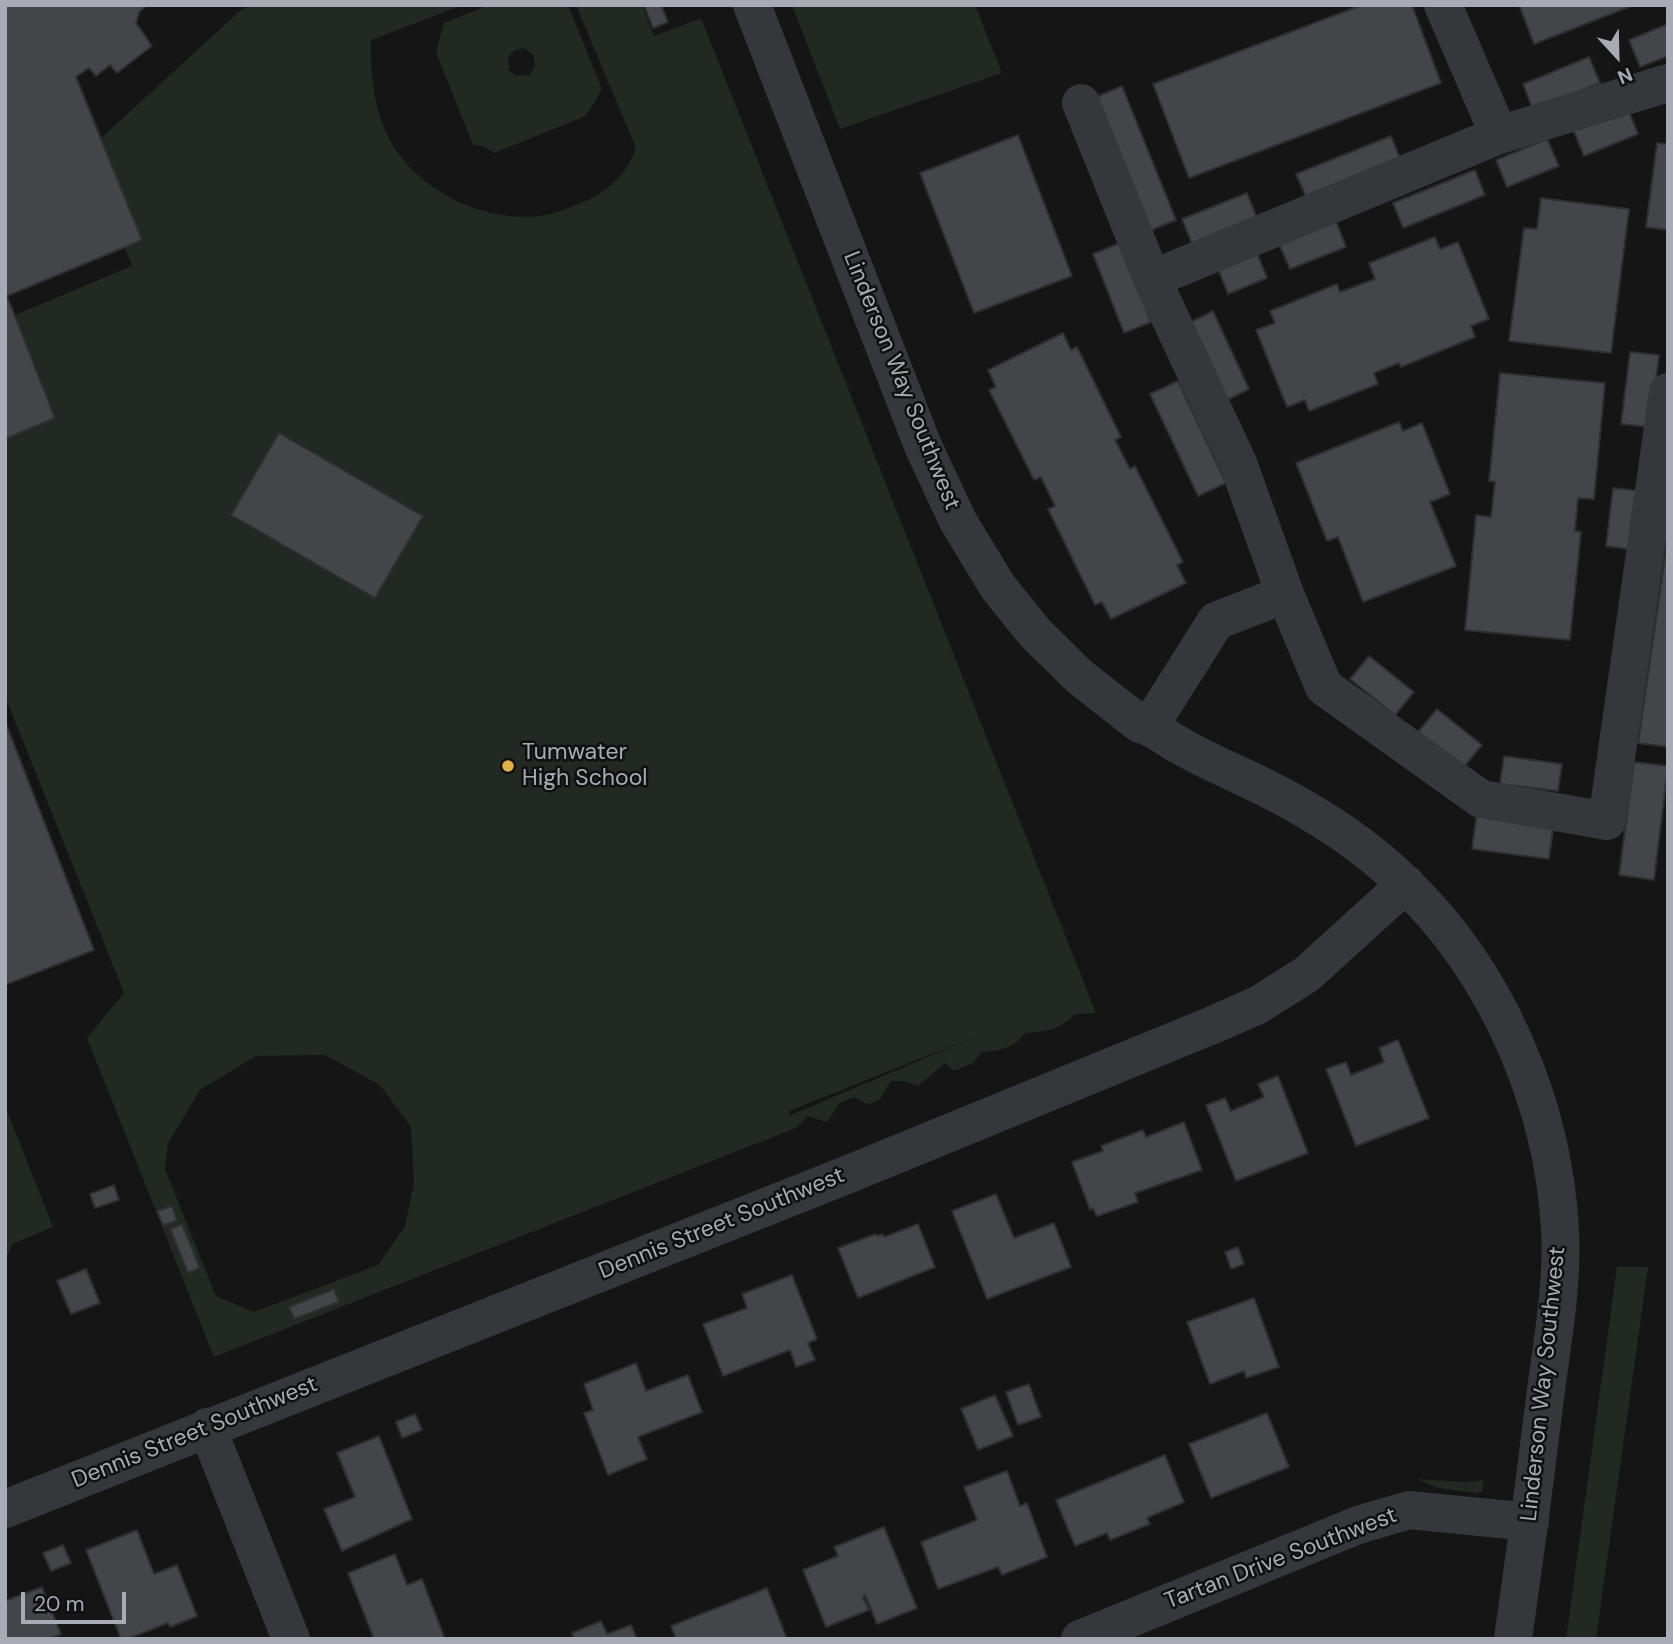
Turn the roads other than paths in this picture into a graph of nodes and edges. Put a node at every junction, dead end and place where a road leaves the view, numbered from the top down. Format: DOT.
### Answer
graph roads {
  1 [pos="752,5"];
  2 [pos="1443,5"];
  3 [pos="1668,83"];
  4 [pos="1081,103"];
  5 [pos="1499,135"];
  6 [pos="1152,279"];
  7 [pos="1668,392"];
  8 [pos="1285,594"];
  9 [pos="1150,727"];
  10 [pos="1406,884"];
  11 [pos="207,1427"];
  12 [pos="5,1509"];
  13 [pos="1530,1522"];
  14 [pos="291,1639"];
  15 [pos="1080,1639"];
  16 [pos="1513,1639"];
  1 -- 9 [label="street, Linderson Way Southwest"];
  2 -- 5 [label="street"];
  3 -- 5 [label="street"];
  4 -- 6 [label="street"];
  5 -- 6 [label="street"];
  6 -- 8 [label="street"];
  7 -- 8 [label="street"];
  8 -- 9 [label="street"];
  9 -- 10 [label="street, Linderson Way Southwest"];
  10 -- 11 [label="street, Dennis Street Southwest"];
  10 -- 13 [label="street, Linderson Way Southwest"];
  11 -- 12 [label="street, Dennis Street Southwest"];
  11 -- 14 [label="street"];
  13 -- 15 [label="street, Tartan Drive Southwest"];
  13 -- 16 [label="street, Linderson Way Southwest"];
}
